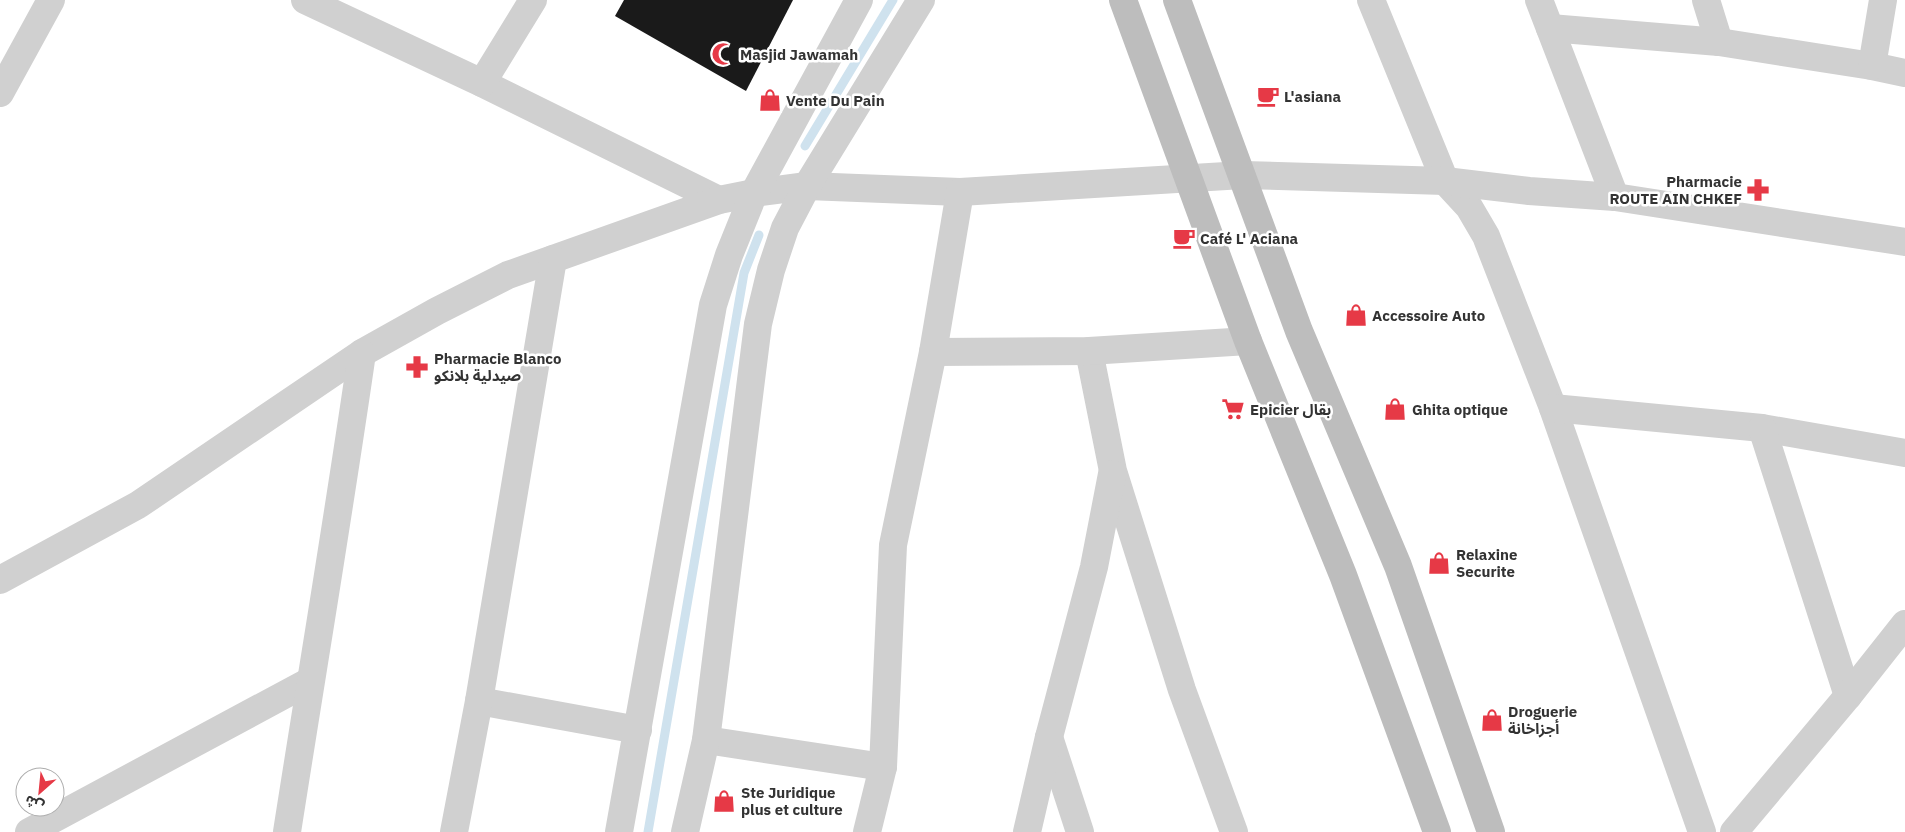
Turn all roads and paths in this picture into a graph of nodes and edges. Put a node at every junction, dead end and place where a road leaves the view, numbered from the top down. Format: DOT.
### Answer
graph roads {
  1 [pos="51,0"];
  2 [pos="305,0"];
  3 [pos="533,0"];
  4 [pos="859,0"];
  5 [pos="921,0"];
  6 [pos="1123,0"];
  7 [pos="1177,0"];
  8 [pos="1371,0"];
  9 [pos="1539,0"];
  10 [pos="1706,0"];
  11 [pos="1883,0"];
  12 [pos="1550,28"];
  13 [pos="1719,42"];
  14 [pos="1872,66"];
  15 [pos="1905,73"];
  16 [pos="482,83"];
  17 [pos="0,93"];
  18 [pos="1243,175"];
  19 [pos="1188,178"];
  20 [pos="1445,181"];
  21 [pos="807,186"];
  22 [pos="960,192"];
  23 [pos="754,193"];
  24 [pos="1615,197"];
  25 [pos="719,200"];
  26 [pos="1905,242"];
  27 [pos="553,259"];
  28 [pos="1248,342"];
  29 [pos="1089,351"];
  30 [pos="933,352"];
  31 [pos="362,353"];
  32 [pos="1553,408"];
  33 [pos="1762,428"];
  34 [pos="1905,453"];
  35 [pos="1113,471"];
  36 [pos="0,580"];
  37 [pos="1905,624"];
  38 [pos="310,681"];
  39 [pos="1848,696"];
  40 [pos="479,701"];
  41 [pos="638,730"];
  42 [pos="1049,737"];
  43 [pos="706,740"];
  44 [pos="883,768"];
  45 [pos="29,832"];
  46 [pos="287,832"];
  47 [pos="454,832"];
  48 [pos="619,832"];
  49 [pos="685,832"];
  50 [pos="867,832"];
  51 [pos="1027,832"];
  52 [pos="1080,832"];
  53 [pos="1234,832"];
  54 [pos="1437,832"];
  55 [pos="1491,832"];
  56 [pos="1702,832"];
  57 [pos="1734,832"];
  1 -- 17 [label="street"];
  2 -- 16 [label="street"];
  3 -- 16 [label="street"];
  4 -- 23 [label="street"];
  5 -- 21 [label="street"];
  6 -- 19 [label="street"];
  7 -- 18 [label="street"];
  8 -- 20 [label="street"];
  9 -- 12 [label="street"];
  10 -- 13 [label="street"];
  11 -- 14 [label="street"];
  12 -- 13 [label="street"];
  12 -- 24 [label="street"];
  13 -- 14 [label="street"];
  14 -- 15 [label="street"];
  16 -- 25 [label="street"];
  18 -- 19 [label="street"];
  18 -- 20 [label="street"];
  18 -- 55 [label="street"];
  19 -- 22 [label="street"];
  19 -- 28 [label="street"];
  20 -- 24 [label="street"];
  20 -- 32 [label="street"];
  21 -- 22 [label="street"];
  21 -- 23 [label="street"];
  21 -- 43 [label="street"];
  22 -- 30 [label="street"];
  23 -- 25 [label="street"];
  23 -- 41 [label="street"];
  24 -- 26 [label="street"];
  25 -- 27 [label="street"];
  27 -- 31 [label="street"];
  27 -- 40 [label="street"];
  28 -- 29 [label="street"];
  28 -- 54 [label="street"];
  29 -- 30 [label="street"];
  29 -- 35 [label="street"];
  30 -- 44 [label="street"];
  31 -- 36 [label="street"];
  31 -- 38 [label="street"];
  32 -- 33 [label="street"];
  32 -- 56 [label="street"];
  33 -- 34 [label="street"];
  33 -- 39 [label="street"];
  35 -- 42 [label="street"];
  35 -- 53 [label="street"];
  37 -- 39 [label="street"];
  38 -- 45 [label="street"];
  38 -- 46 [label="street"];
  39 -- 57 [label="street"];
  40 -- 41 [label="street"];
  40 -- 47 [label="street"];
  41 -- 48 [label="street"];
  42 -- 51 [label="street"];
  42 -- 52 [label="street"];
  43 -- 44 [label="street"];
  43 -- 49 [label="street"];
  44 -- 50 [label="street"];
}
